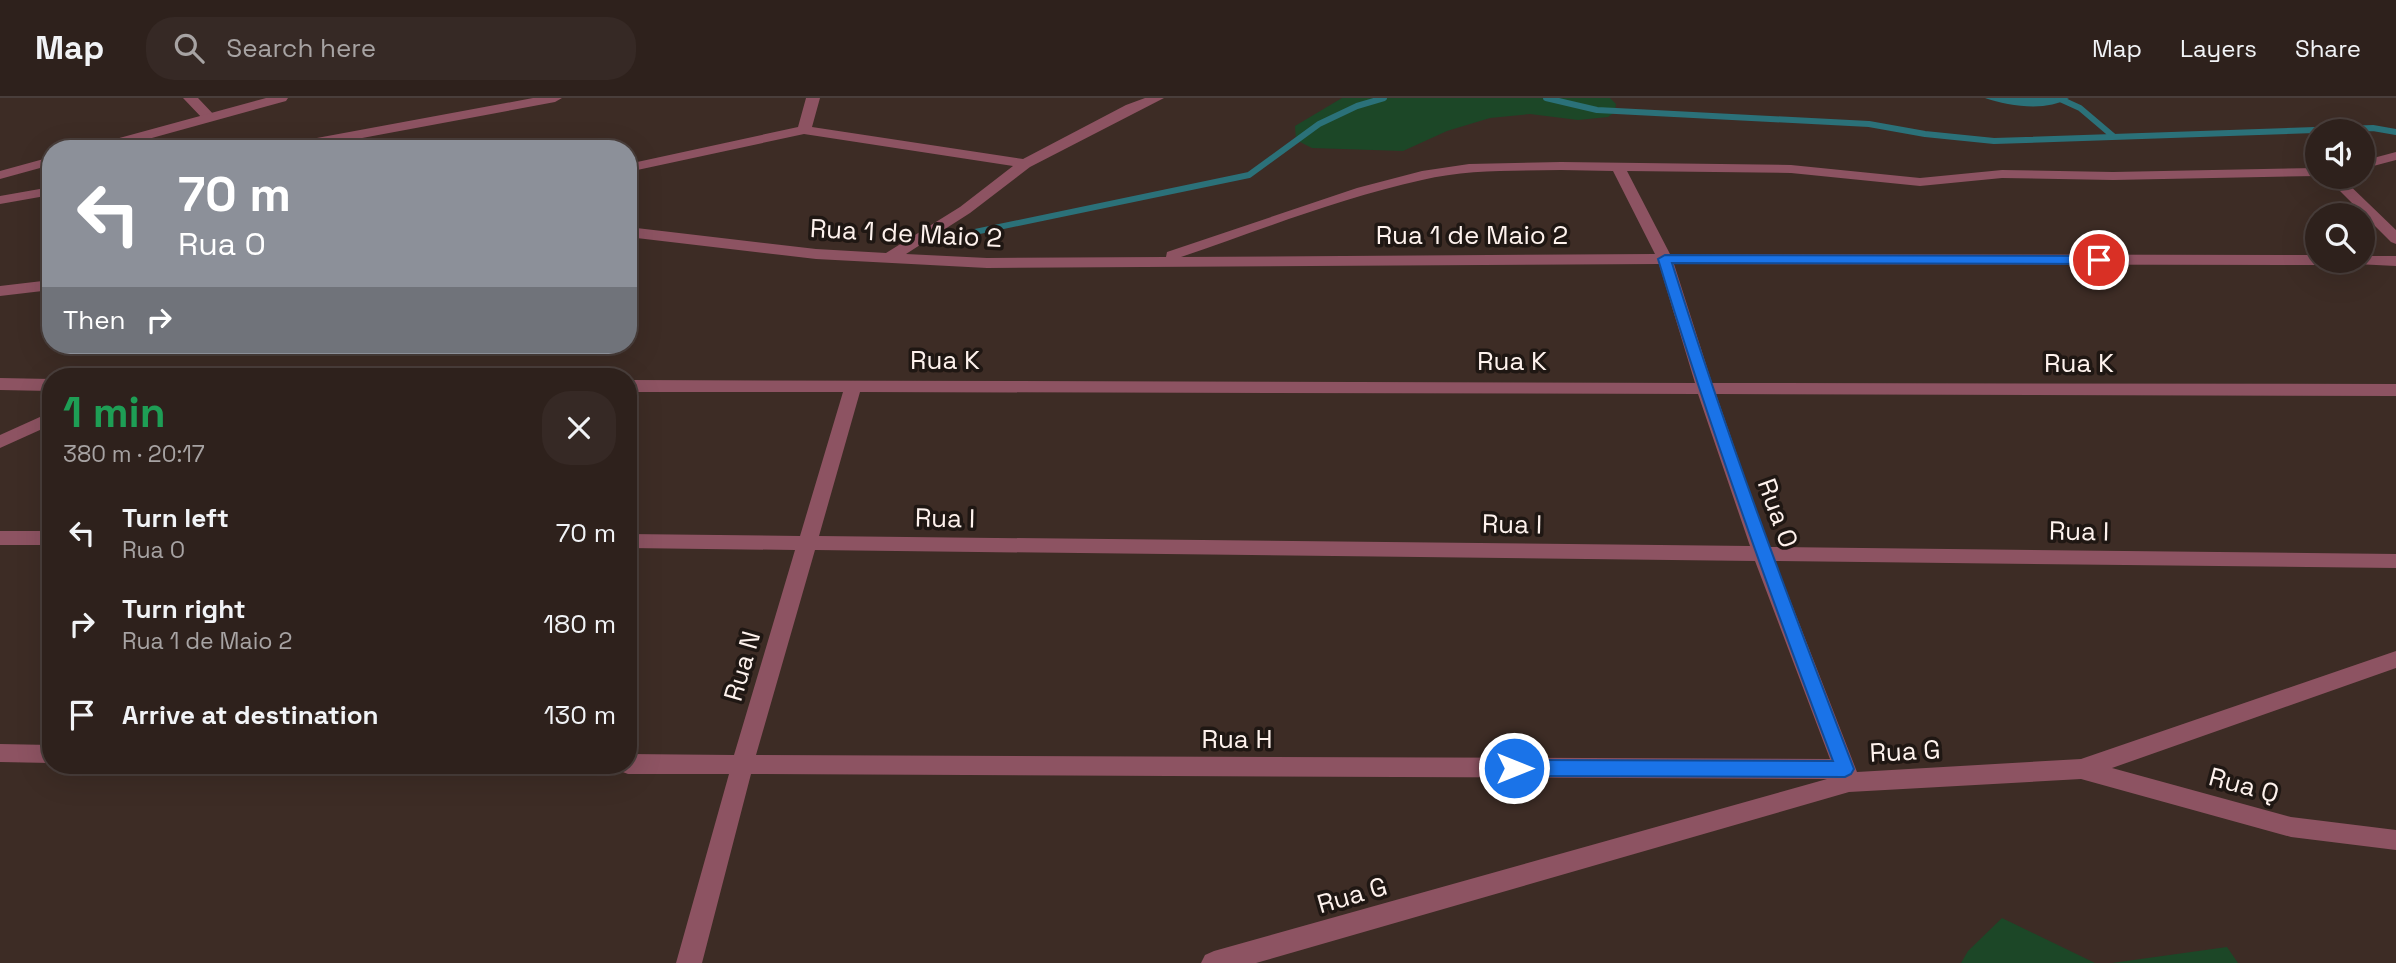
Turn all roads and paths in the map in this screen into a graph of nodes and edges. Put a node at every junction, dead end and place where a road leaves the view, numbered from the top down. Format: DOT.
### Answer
graph roads {
  1 [pos="190,98"];
  2 [pos="281,98"];
  3 [pos="555,98"];
  4 [pos="813,98"];
  5 [pos="1117,98"];
  6 [pos="1157,98"];
  7 [pos="1130,108"];
  8 [pos="209,117"];
  9 [pos="804,130"];
  10 [pos="127,140"];
  11 [pos="328,140"];
  12 [pos="2396,156"];
  13 [pos="2375,162"];
  14 [pos="42,163"];
  15 [pos="1025,164"];
  16 [pos="637,166"];
  17 [pos="1618,167"];
  18 [pos="2305,172"];
  19 [pos="0,175"];
  20 [pos="2345,189"];
  21 [pos="42,193"];
  22 [pos="0,200"];
  23 [pos="637,233"];
  24 [pos="2396,239"];
  25 [pos="887,259"];
  26 [pos="1665,259"];
  27 [pos="1155,261"];
  28 [pos="2305,261"];
  29 [pos="2375,261"];
  30 [pos="2396,261"];
  31 [pos="42,286"];
  32 [pos="0,291"];
  33 [pos="0,384"];
  34 [pos="42,385"];
  35 [pos="637,386"];
  36 [pos="853,386"];
  37 [pos="1705,388"];
  38 [pos="2396,390"];
  39 [pos="42,422"];
  40 [pos="0,442"];
  41 [pos="0,538"];
  42 [pos="42,538"];
  43 [pos="637,541"];
  44 [pos="807,542"];
  45 [pos="1762,554"];
  46 [pos="2396,561"];
  47 [pos="2396,660"];
  48 [pos="0,753"];
  49 [pos="42,754"];
  50 [pos="637,764"];
  51 [pos="742,766"];
  52 [pos="2081,769"];
  53 [pos="1847,775"];
  54 [pos="2396,840"];
  55 [pos="689,963"];
  56 [pos="1214,963"];
  1 -- 8 [label="street"];
  2 -- 8 [label="street"];
  3 -- 11 [label="street"];
  4 -- 9 [label="street"];
  5 -- 7 [label="street"];
  6 -- 7 [label="street"];
  7 -- 15 [label="street"];
  8 -- 10 [label="street"];
  9 -- 15 [label="street"];
  9 -- 16 [label="street"];
  12 -- 13 [label="street"];
  14 -- 19 [label="street"];
  15 -- 25 [label="street"];
  17 -- 18 [label="street"];
  17 -- 26 [label="street, Rua O"];
  17 -- 27 [label="street"];
  20 -- 24 [label="street"];
  21 -- 22 [label="street"];
  23 -- 25 [label="street, Rua 1 de Maio 2"];
  25 -- 27 [label="street, Rua 1 de Maio 2"];
  26 -- 27 [label="street, Rua 1 de Maio 2"];
  26 -- 28 [label="street, Rua 1 de Maio 2"];
  26 -- 37 [label="street, Rua O"];
  29 -- 30 [label="street"];
  31 -- 32 [label="street"];
  33 -- 34 [label="street"];
  35 -- 36 [label="street, Rua K"];
  36 -- 37 [label="street, Rua K"];
  36 -- 44 [label="street, Rua N"];
  37 -- 38 [label="street, Rua K"];
  37 -- 45 [label="street, Rua O"];
  39 -- 40 [label="street"];
  41 -- 42 [label="street"];
  43 -- 44 [label="street, Rua I"];
  44 -- 45 [label="street, Rua I"];
  44 -- 51 [label="street, Rua N"];
  45 -- 46 [label="street, Rua I"];
  45 -- 53 [label="street, Rua O"];
  47 -- 52 [label="street, Rua G"];
  48 -- 49 [label="street"];
  50 -- 51 [label="street, Rua H"];
  51 -- 53 [label="street, Rua H"];
  51 -- 55 [label="street, Rua N"];
  52 -- 53 [label="street, Rua G"];
  52 -- 54 [label="street, Rua Q"];
  53 -- 56 [label="street, Rua G"];
}
